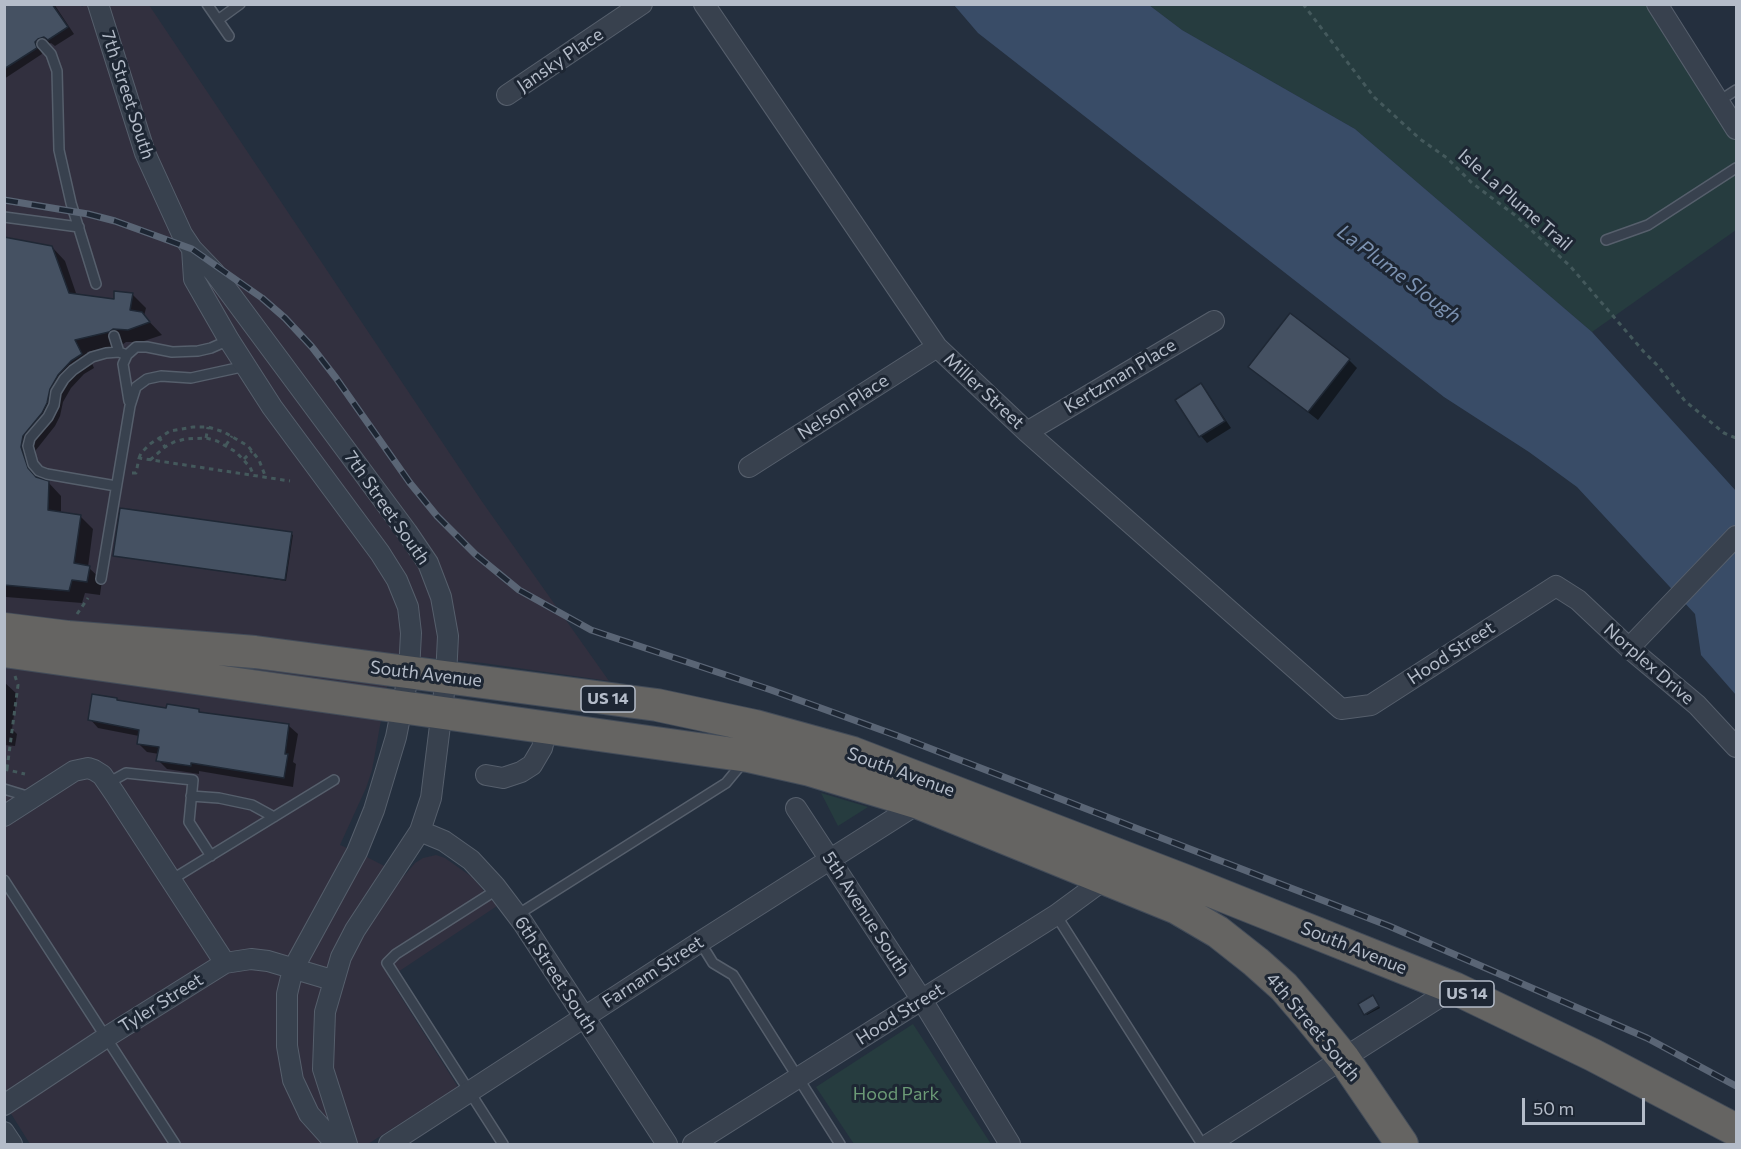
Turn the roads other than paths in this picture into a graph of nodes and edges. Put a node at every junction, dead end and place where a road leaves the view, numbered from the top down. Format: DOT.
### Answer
graph roads {
  1 [pos="98,4"];
  2 [pos="207,4"];
  3 [pos="240,4"];
  4 [pos="642,4"];
  5 [pos="704,4"];
  6 [pos="1657,4"];
  7 [pos="218,20"];
  8 [pos="229,36"];
  9 [pos="42,44"];
  10 [pos="1737,90"];
  11 [pos="507,94"];
  12 [pos="1719,101"];
  13 [pos="1737,129"];
  14 [pos="1737,168"];
  15 [pos="4,217"];
  16 [pos="79,227"];
  17 [pos="1606,240"];
  18 [pos="192,249"];
  19 [pos="96,284"];
  20 [pos="1214,321"];
  21 [pos="114,336"];
  22 [pos="229,340"];
  23 [pos="937,347"];
  24 [pos="123,354"];
  25 [pos="246,366"];
  26 [pos="130,406"];
  27 [pos="1027,432"];
  28 [pos="749,467"];
  29 [pos="116,486"];
  30 [pos="1737,536"];
  31 [pos="101,579"];
  32 [pos="1556,586"];
  33 [pos="4,629"];
  34 [pos="1629,648"];
  35 [pos="9,659"];
  36 [pos="409,672"];
  37 [pos="446,677"];
  38 [pos="402,708"];
  39 [pos="1341,709"];
  40 [pos="442,713"];
  41 [pos="547,728"];
  42 [pos="1737,747"];
  43 [pos="748,756"];
  44 [pos="486,775"];
  45 [pos="105,779"];
  46 [pos="334,780"];
  47 [pos="4,789"];
  48 [pos="192,796"];
  49 [pos="32,798"];
  50 [pos="919,803"];
  51 [pos="796,808"];
  52 [pos="4,816"];
  53 [pos="274,817"];
  54 [pos="420,831"];
  55 [pos="211,855"];
  56 [pos="831,860"];
  57 [pos="1105,879"];
  58 [pos="4,880"];
  59 [pos="171,880"];
  60 [pos="498,889"];
  61 [pos="1177,908"];
  62 [pos="517,915"];
  63 [pos="1056,915"];
  64 [pos="700,942"];
  65 [pos="225,963"];
  66 [pos="293,969"];
  67 [pos="332,980"];
  68 [pos="1454,988"];
  69 [pos="922,1000"];
  70 [pos="584,1017"];
  71 [pos="105,1038"];
  72 [pos="1344,1059"];
  73 [pos="796,1078"];
  74 [pos="470,1093"];
  75 [pos="4,1105"];
  76 [pos="1737,1130"];
  77 [pos="4,1132"];
  78 [pos="1737,1137"];
  79 [pos="12,1144"];
  80 [pos="175,1144"];
  81 [pos="336,1144"];
  82 [pos="347,1144"];
  83 [pos="388,1144"];
  84 [pos="503,1144"];
  85 [pos="667,1144"];
  86 [pos="693,1144"];
  87 [pos="840,1144"];
  88 [pos="1010,1144"];
  89 [pos="1202,1144"];
  90 [pos="1209,1144"];
  91 [pos="1402,1144"];
  92 [pos="1726,1144"];
  1 -- 18 [label="street, 7th Street South"];
  2 -- 7 [label="lane"];
  3 -- 7 [label="lane"];
  4 -- 11 [label="street, Jansky Place"];
  5 -- 23 [label="street, Miller Street"];
  6 -- 12 [label="street"];
  7 -- 8 [label="lane"];
  9 -- 16 [label="lane"];
  10 -- 12 [label="lane"];
  12 -- 13 [label="street"];
  14 -- 17 [label="lane"];
  15 -- 16 [label="lane"];
  16 -- 19 [label="lane"];
  18 -- 22 [label="street, 7th Street South"];
  18 -- 37 [label="street, 7th Street South"];
  20 -- 27 [label="street, Kertzman Place"];
  21 -- 24 [label="lane"];
  22 -- 24 [label="lane"];
  22 -- 25 [label="street, 7th Street South"];
  23 -- 27 [label="street, Miller Street"];
  23 -- 28 [label="street, Nelson Place"];
  24 -- 26 [label="lane"];
  24 -- 29 [label="lane"];
  25 -- 26 [label="lane"];
  25 -- 36 [label="street, 7th Street South"];
  26 -- 29 [label="lane"];
  27 -- 39 [label="street, Miller Street"];
  29 -- 31 [label="lane"];
  30 -- 34 [label="street"];
  32 -- 34 [label="street, Norplex Drive"];
  32 -- 39 [label="street, Hood Street"];
  33 -- 36 [label="highway, South Avenue / US 14"];
  34 -- 42 [label="street, Norplex Drive"];
  35 -- 38 [label="highway, South Avenue / US 14"];
  36 -- 37 [label="highway, South Avenue / US 14"];
  36 -- 38 [label="street, 7th Street South"];
  37 -- 40 [label="street, 7th Street South"];
  37 -- 68 [label="highway, South Avenue / US 14"];
  38 -- 40 [label="highway, South Avenue / US 14"];
  38 -- 66 [label="street, 7th Street South"];
  40 -- 41 [label="highway, South Avenue / US 14"];
  40 -- 54 [label="street, 7th Street South"];
  41 -- 43 [label="highway, South Avenue / US 14"];
  41 -- 44 [label="street"];
  43 -- 50 [label="highway, South Avenue / US 14"];
  43 -- 62 [label="lane"];
  45 -- 48 [label="lane"];
  45 -- 49 [label="street"];
  45 -- 59 [label="street"];
  46 -- 53 [label="lane"];
  47 -- 49 [label="lane"];
  48 -- 53 [label="lane"];
  48 -- 55 [label="lane"];
  49 -- 52 [label="street"];
  50 -- 56 [label="street, Farnam Street"];
  50 -- 57 [label="highway, South Avenue / US 14"];
  51 -- 56 [label="street, 5th Avenue South"];
  53 -- 55 [label="lane"];
  54 -- 60 [label="street, 6th Street South"];
  54 -- 67 [label="street, 7th Street South"];
  55 -- 59 [label="lane"];
  56 -- 64 [label="street, Farnam Street"];
  56 -- 69 [label="street, 5th Avenue South"];
  57 -- 61 [label="highway, South Avenue / US 14"];
  57 -- 63 [label="street, Hood Street"];
  58 -- 71 [label="lane"];
  59 -- 65 [label="street"];
  60 -- 62 [label="street, 6th Street South"];
  60 -- 74 [label="lane"];
  61 -- 72 [label="highway, 4th Street South / US 14"];
  62 -- 70 [label="street, 6th Street South"];
  63 -- 69 [label="street, Hood Street"];
  63 -- 89 [label="lane"];
  64 -- 70 [label="street, Farnam Street"];
  64 -- 73 [label="lane"];
  65 -- 66 [label="street, Tyler Street"];
  65 -- 71 [label="street, Tyler Street"];
  66 -- 67 [label="street, Tyler Street"];
  66 -- 81 [label="street, 7th Street South"];
  67 -- 82 [label="street, 7th Street South"];
  68 -- 72 [label="street"];
  68 -- 76 [label="highway, South Avenue / US 14"];
  69 -- 73 [label="street, Hood Street"];
  69 -- 88 [label="street, 5th Avenue South"];
  70 -- 74 [label="street, Farnam Street"];
  70 -- 85 [label="street, 6th Street South"];
  71 -- 75 [label="street, Tyler Street"];
  71 -- 80 [label="lane"];
  72 -- 90 [label="street"];
  72 -- 91 [label="highway, 4th Street South / US 14"];
  73 -- 86 [label="street, Hood Street"];
  73 -- 87 [label="lane"];
  74 -- 83 [label="street, Farnam Street"];
  74 -- 84 [label="lane"];
  77 -- 79 [label="street"];
  78 -- 92 [label="street"];
}
